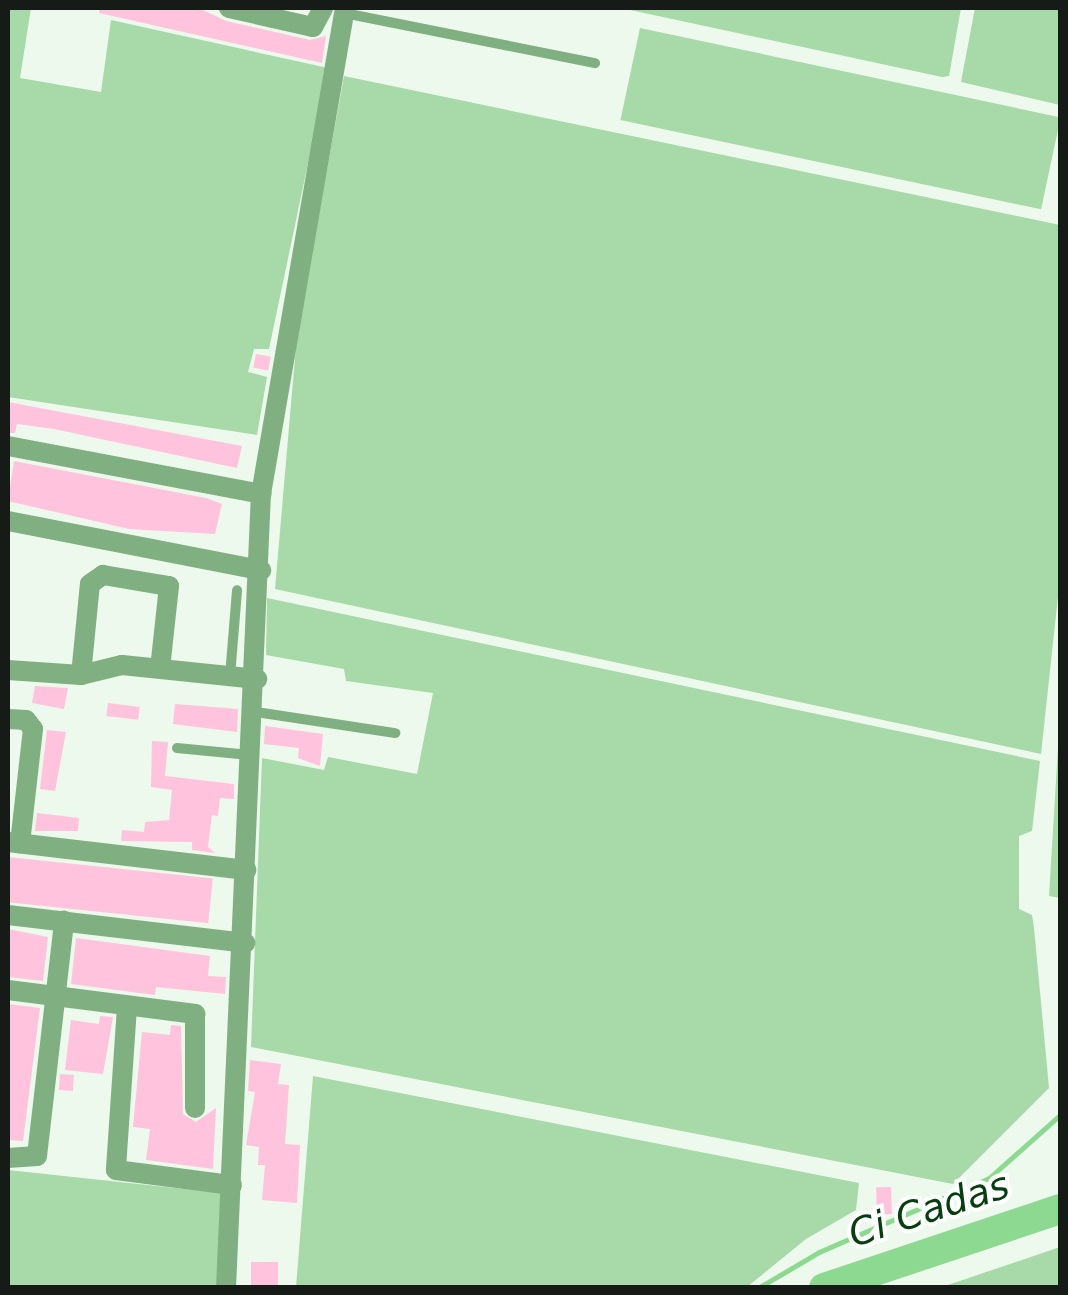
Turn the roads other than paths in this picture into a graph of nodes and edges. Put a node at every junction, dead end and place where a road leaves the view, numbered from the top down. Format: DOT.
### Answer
graph roads {
  1 [pos="229,8"];
  2 [pos="323,8"];
  3 [pos="345,10"];
  4 [pos="595,62"];
  5 [pos="8,446"];
  6 [pos="261,494"];
  7 [pos="8,522"];
  8 [pos="260,570"];
  9 [pos="237,590"];
  10 [pos="160,669"];
  11 [pos="8,670"];
  12 [pos="80,676"];
  13 [pos="230,676"];
  14 [pos="257,679"];
  15 [pos="256,712"];
  16 [pos="8,719"];
  17 [pos="395,734"];
  18 [pos="177,748"];
  19 [pos="254,755"];
  20 [pos="14,842"];
  21 [pos="246,870"];
  22 [pos="8,915"];
  23 [pos="64,920"];
  24 [pos="244,944"];
  25 [pos="8,990"];
  26 [pos="56,996"];
  27 [pos="127,1007"];
  28 [pos="195,1108"];
  29 [pos="8,1158"];
  30 [pos="232,1185"];
  31 [pos="226,1288"];
  1 -- 2 [label="street"];
  3 -- 4 [label="lane"];
  3 -- 6 [label="street"];
  5 -- 6 [label="street"];
  6 -- 8 [label="street"];
  7 -- 8 [label="street"];
  8 -- 14 [label="street"];
  9 -- 13 [label="lane"];
  10 -- 12 [label="street"];
  10 -- 12 [label="street"];
  10 -- 13 [label="street"];
  11 -- 12 [label="street"];
  13 -- 14 [label="street"];
  14 -- 15 [label="street"];
  15 -- 17 [label="lane"];
  15 -- 19 [label="street"];
  16 -- 20 [label="street"];
  18 -- 19 [label="lane"];
  19 -- 21 [label="street"];
  20 -- 21 [label="street"];
  21 -- 24 [label="street"];
  22 -- 23 [label="street"];
  23 -- 24 [label="street"];
  23 -- 26 [label="street"];
  24 -- 30 [label="street"];
  25 -- 26 [label="street"];
  26 -- 27 [label="street"];
  26 -- 29 [label="street"];
  27 -- 28 [label="street"];
  27 -- 30 [label="street"];
  30 -- 31 [label="street"];
}
